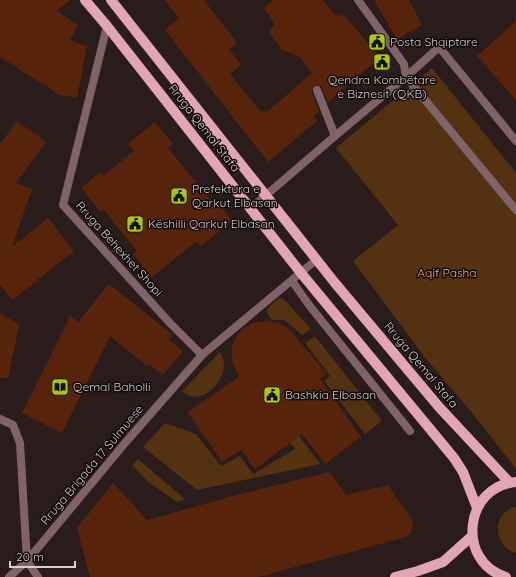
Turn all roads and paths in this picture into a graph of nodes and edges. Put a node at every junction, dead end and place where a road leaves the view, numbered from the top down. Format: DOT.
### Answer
graph roads {
  1 [pos="85,0"];
  2 [pos="111,0"];
  3 [pos="358,0"];
  4 [pos="107,26"];
  5 [pos="406,77"];
  6 [pos="317,90"];
  7 [pos="335,136"];
  8 [pos="516,142"];
  9 [pos="265,196"];
  10 [pos="250,209"];
  11 [pos="516,210"];
  12 [pos="316,260"];
  13 [pos="301,273"];
  14 [pos="292,281"];
  15 [pos="202,355"];
  16 [pos="0,419"];
  17 [pos="410,431"];
  18 [pos="513,482"];
  19 [pos="477,508"];
  20 [pos="472,536"];
  21 [pos="27,561"];
  22 [pos="9,577"];
  23 [pos="38,577"];
  24 [pos="395,577"];
  25 [pos="504,577"];
  1 -- 4 [label="main road, Rruga Qemal Stafa"];
  2 -- 9 [label="main road, Rruga Qemal Stafa"];
  3 -- 5 [label="street"];
  4 -- 10 [label="main road, Rruga Qemal Stafa"];
  4 -- 15 [label="street, Rruga Behexhet Shopi"];
  5 -- 7 [label="street"];
  5 -- 8 [label="street"];
  5 -- 11 [label="street"];
  6 -- 7 [label="street"];
  7 -- 9 [label="street"];
  9 -- 10 [label="street"];
  9 -- 12 [label="main road, Rruga Qemal Stafa"];
  10 -- 13 [label="main road, Rruga Qemal Stafa"];
  12 -- 13 [label="street"];
  12 -- 18 [label="main road, Rruga Qemal Stafa"];
  13 -- 14 [label="street, Rruga Brigada 17 Sulmuese"];
  13 -- 19 [label="main road, Rruga Qemal Stafa"];
  14 -- 15 [label="street, Rruga Brigada 17 Sulmuese"];
  14 -- 17 [label="street"];
  15 -- 21 [label="street, Rruga Brigada 17 Sulmuese"];
  16 -- 21 [label="street"];
  18 -- 19 [label="main road"];
  19 -- 20 [label="main road"];
  20 -- 24 [label="main road"];
  20 -- 25 [label="main road"];
  21 -- 22 [label="street, Rruga Brigada 17 Sulmuese"];
  21 -- 23 [label="street"];
}
